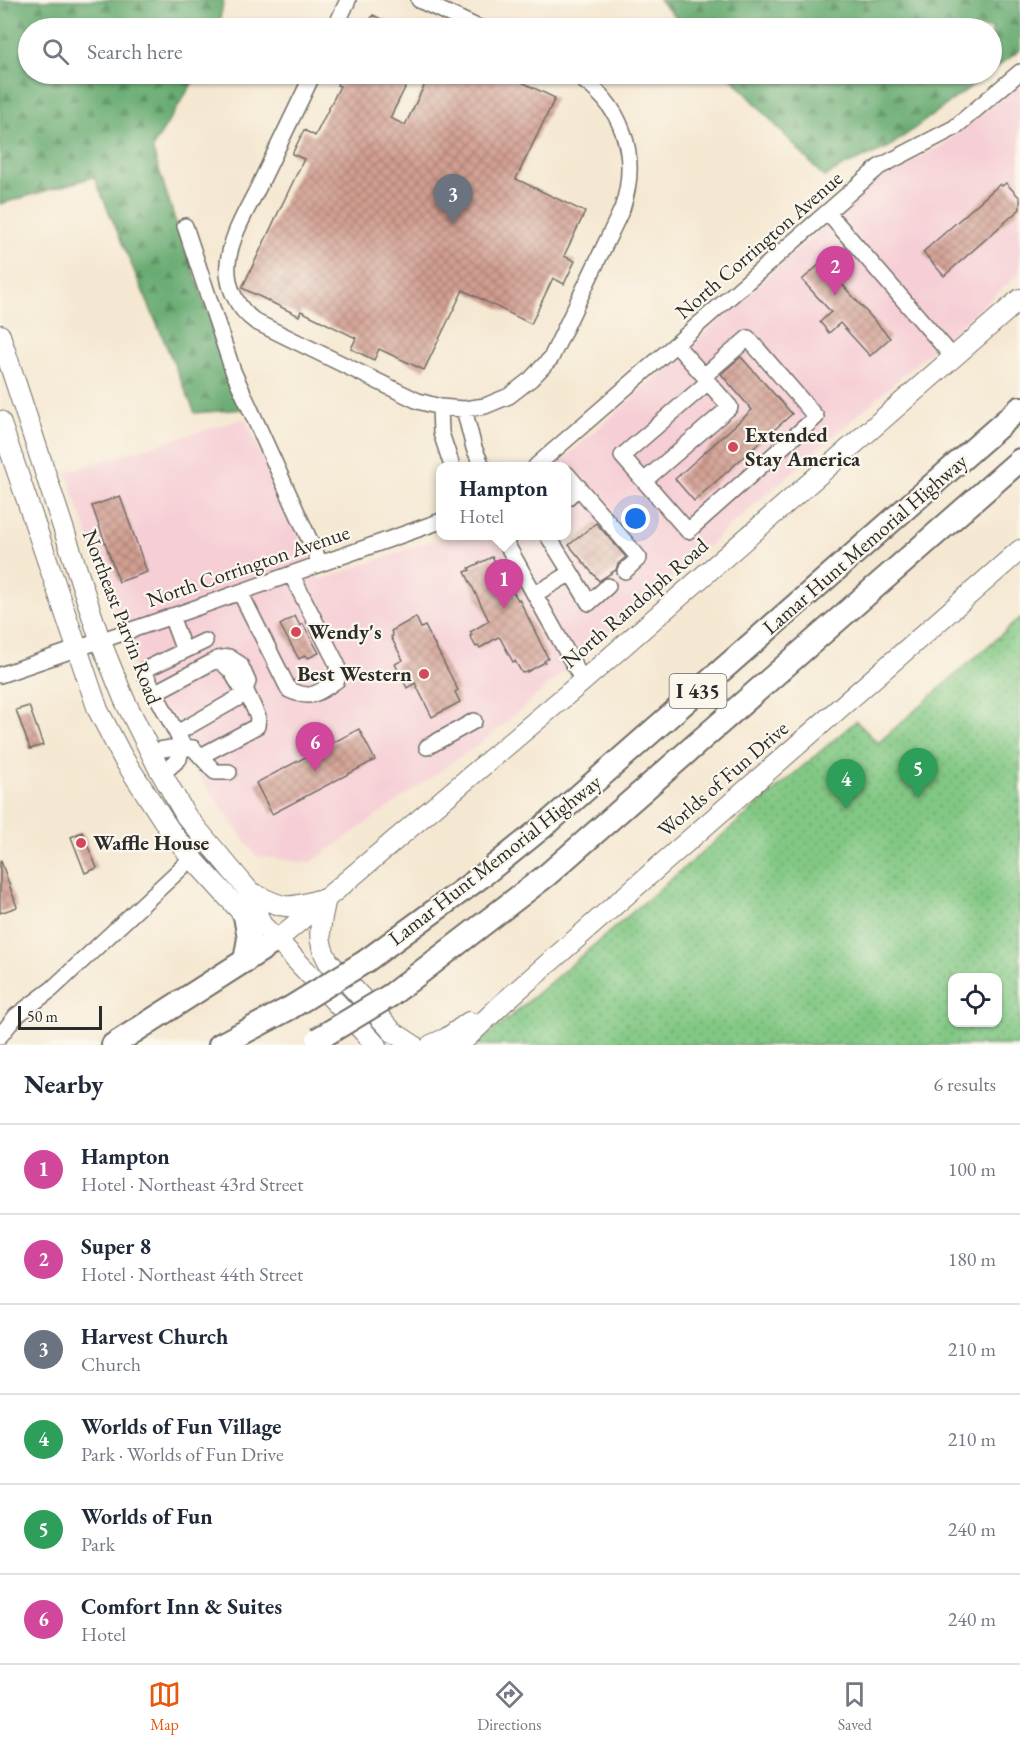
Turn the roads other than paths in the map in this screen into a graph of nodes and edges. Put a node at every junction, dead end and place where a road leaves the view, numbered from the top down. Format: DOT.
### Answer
graph roads {
  1 [pos="348,0"];
  2 [pos="419,0"];
  3 [pos="339,18"];
  4 [pos="458,18"];
  5 [pos="1020,72"];
  6 [pos="308,84"];
  7 [pos="590,84"];
  8 [pos="827,212"];
  9 [pos="185,226"];
  10 [pos="1020,299"];
  11 [pos="0,335"];
  12 [pos="676,345"];
  13 [pos="953,357"];
  14 [pos="706,379"];
  15 [pos="440,407"];
  16 [pos="1020,408"];
  17 [pos="464,409"];
  18 [pos="0,421"];
  19 [pos="550,454"];
  20 [pos="1020,460"];
  21 [pos="451,462"];
  22 [pos="480,462"];
  23 [pos="541,462"];
  24 [pos="557,462"];
  25 [pos="571,478"];
  26 [pos="644,481"];
  27 [pos="579,487"];
  28 [pos="571,494"];
  29 [pos="436,523"];
  30 [pos="504,540"];
  31 [pos="550,540"];
  32 [pos="1020,550"];
  33 [pos="320,563"];
  34 [pos="625,571"];
  35 [pos="571,573"];
  36 [pos="291,574"];
  37 [pos="608,586"];
  38 [pos="240,592"];
  39 [pos="535,594"];
  40 [pos="171,616"];
  41 [pos="100,640"];
  42 [pos="205,641"];
  43 [pos="77,648"];
  44 [pos="184,651"];
  45 [pos="0,675"];
  46 [pos="582,681"];
  47 [pos="246,691"];
  48 [pos="154,693"];
  49 [pos="474,721"];
  50 [pos="177,733"];
  51 [pos="427,747"];
  52 [pos="182,748"];
  53 [pos="151,752"];
  54 [pos="201,756"];
  55 [pos="229,772"];
  56 [pos="162,774"];
  57 [pos="192,858"];
  58 [pos="250,892"];
  59 [pos="326,898"];
  60 [pos="261,926"];
  61 [pos="244,961"];
  62 [pos="503,1004"];
  63 [pos="0,1036"];
  64 [pos="312,1042"];
  65 [pos="460,1044"];
  66 [pos="113,1045"];
  67 [pos="220,1045"];
  68 [pos="376,1045"];
  69 [pos="413,1045"];
  70 [pos="431,1045"];
  1 -- 3 [label="street"];
  2 -- 4 [label="street"];
  5 -- 8 [label="street, North Corrington Avenue"];
  6 -- 15 [label="street"];
  7 -- 17 [label="street"];
  8 -- 12 [label="street, North Corrington Avenue"];
  8 -- 13 [label="street"];
  9 -- 33 [label="street"];
  10 -- 13 [label="main road, North Randolph Road"];
  11 -- 41 [label="main road, Northeast Parvin Road"];
  12 -- 14 [label="street"];
  12 -- 19 [label="street, North Corrington Avenue"];
  13 -- 46 [label="main road, North Randolph Road"];
  14 -- 26 [label="street"];
  14 -- 26 [label="street"];
  14 -- 26 [label="street"];
  15 -- 17 [label="street"];
  15 -- 21 [label="street"];
  16 -- 67 [label="highway, Lamar Hunt Memorial Highway / I 435, bridge"];
  17 -- 22 [label="street"];
  18 -- 43 [label="main road, Northeast Parvin Road"];
  19 -- 23 [label="street, North Corrington Avenue"];
  19 -- 24 [label="street"];
  20 -- 64 [label="highway, Lamar Hunt Memorial Highway / I 435, bridge"];
  25 -- 27 [label="street"];
  27 -- 28 [label="street"];
  27 -- 34 [label="street"];
  29 -- 33 [label="street, North Corrington Avenue"];
  30 -- 39 [label="street"];
  31 -- 35 [label="street"];
  32 -- 62 [label="main road, Worlds of Fun Drive"];
  33 -- 36 [label="street, North Corrington Avenue"];
  35 -- 37 [label="street"];
  35 -- 39 [label="street"];
  36 -- 38 [label="street, North Corrington Avenue"];
  36 -- 38 [label="street"];
  38 -- 40 [label="street, North Corrington Avenue"];
  39 -- 46 [label="street"];
  40 -- 41 [label="street, North Corrington Avenue"];
  40 -- 44 [label="street"];
  41 -- 43 [label="street, North Corrington Avenue"];
  41 -- 53 [label="main road, Northeast Parvin Road"];
  42 -- 44 [label="street"];
  43 -- 45 [label="street, North Corrington Avenue"];
  43 -- 57 [label="main road, Northeast Parvin Road"];
  44 -- 48 [label="street"];
  46 -- 59 [label="main road, North Randolph Road"];
  47 -- 48 [label="street"];
  47 -- 50 [label="street"];
  47 -- 54 [label="street"];
  48 -- 50 [label="street"];
  49 -- 51 [label="street"];
  50 -- 52 [label="street"];
  52 -- 53 [label="street"];
  52 -- 54 [label="street"];
  52 -- 56 [label="street"];
  53 -- 56 [label="main road, Northeast Parvin Road"];
  54 -- 55 [label="street"];
  56 -- 58 [label="main road, Northeast Parvin Road"];
  57 -- 60 [label="main road, Northeast Parvin Road"];
  57 -- 63 [label="street"];
  58 -- 59 [label="main road"];
  58 -- 60 [label="main road, Northeast Parvin Road"];
  59 -- 60 [label="main road, North Randolph Road"];
  59 -- 69 [label="main road"];
  60 -- 61 [label="highway"];
  60 -- 61 [label="highway"];
  60 -- 68 [label="main road, Northeast Parvin Road"];
  61 -- 66 [label="highway"];
  62 -- 65 [label="main road, Worlds of Fun Drive"];
  62 -- 70 [label="main road"];
}
